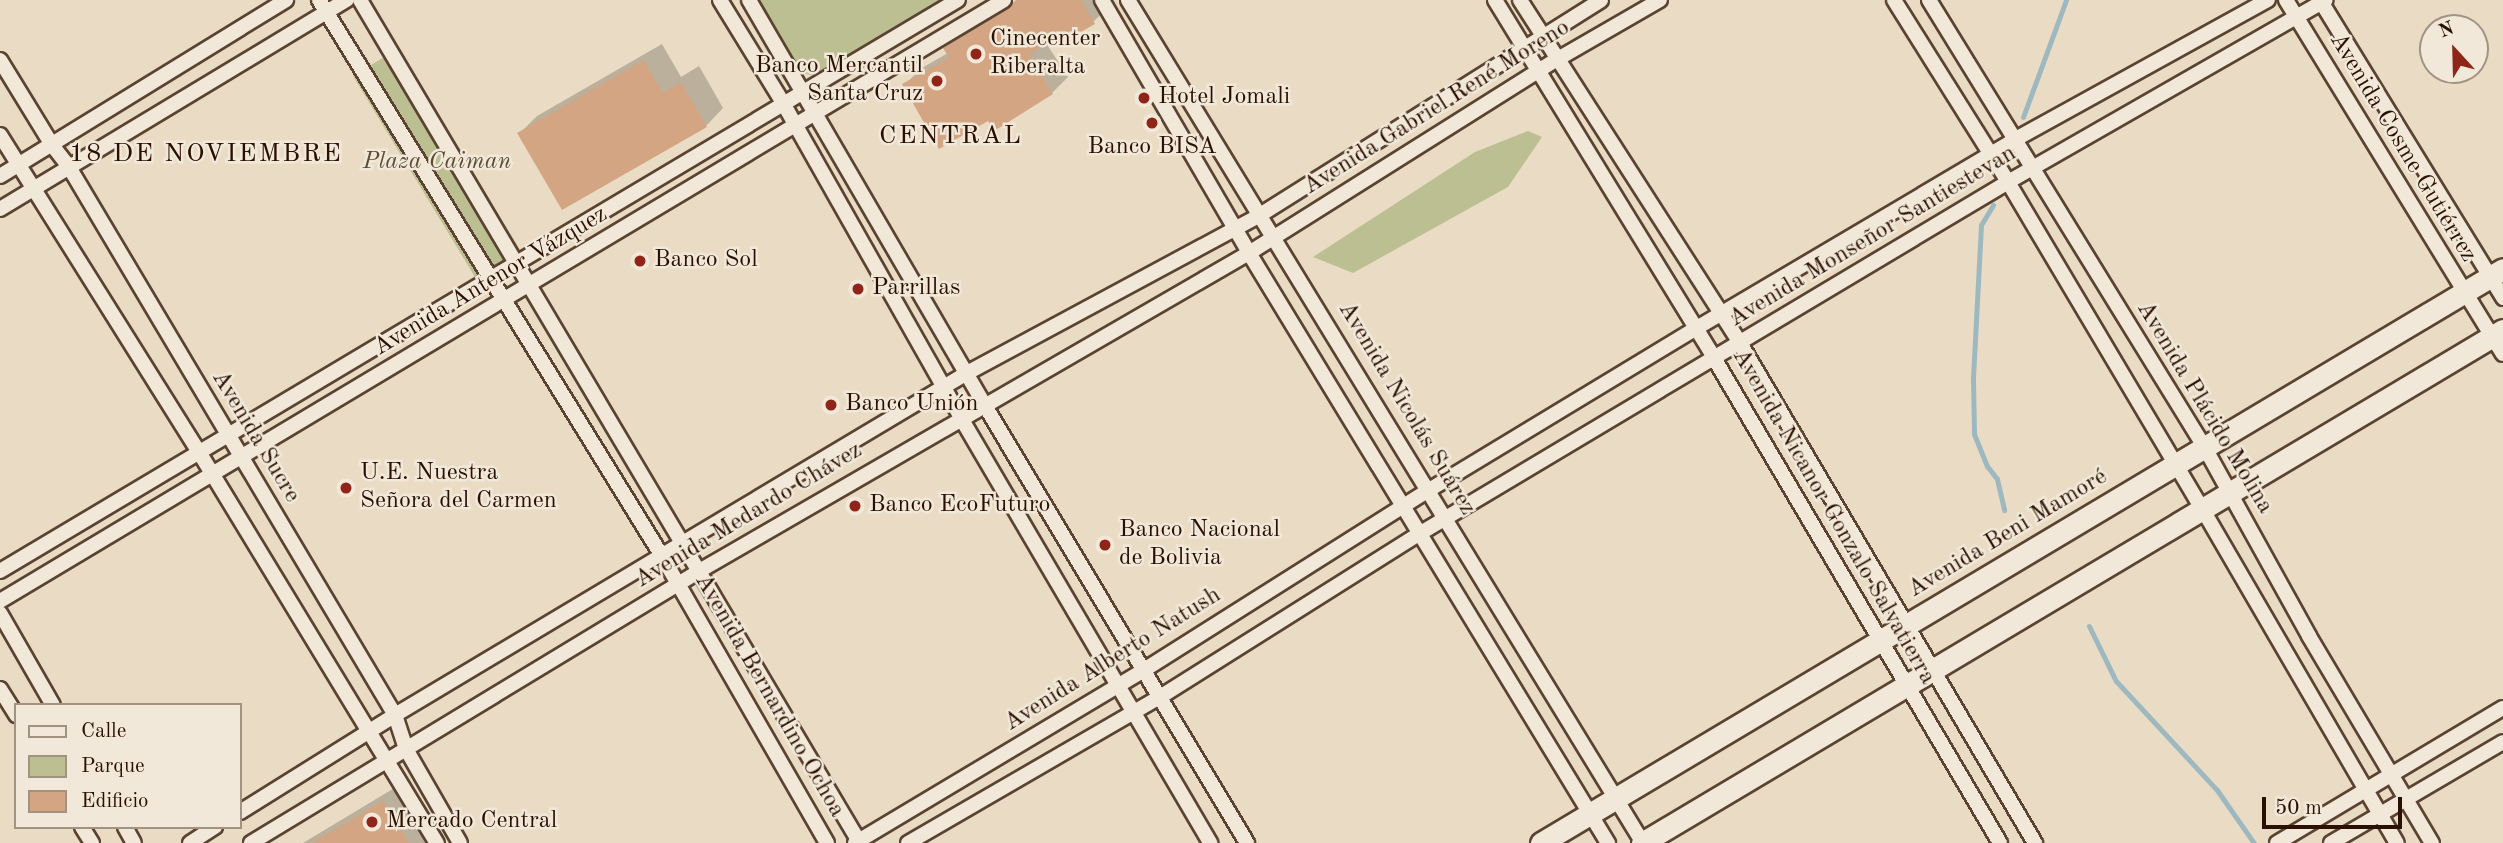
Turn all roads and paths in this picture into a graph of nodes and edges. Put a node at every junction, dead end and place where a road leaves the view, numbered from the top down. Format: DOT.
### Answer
graph roads {
  1 [pos="286,0"];
  2 [pos="347,0"];
  3 [pos="360,0"];
  4 [pos="720,0"];
  5 [pos="749,0"];
  6 [pos="958,0"];
  7 [pos="1004,0"];
  8 [pos="1102,0"];
  9 [pos="1128,0"];
  10 [pos="1494,0"];
  11 [pos="1520,0"];
  12 [pos="1601,0"];
  13 [pos="1660,0"];
  14 [pos="1894,0"];
  15 [pos="1929,0"];
  16 [pos="2268,0"];
  17 [pos="2286,0"];
  18 [pos="2323,1"];
  19 [pos="323,6"];
  20 [pos="2297,17"];
  21 [pos="1541,36"];
  22 [pos="1524,49"];
  23 [pos="0,60"];
  24 [pos="1556,60"];
  25 [pos="1539,73"];
  26 [pos="803,91"];
  27 [pos="783,103"];
  28 [pos="817,113"];
  29 [pos="796,127"];
  30 [pos="0,135"];
  31 [pos="2014,140"];
  32 [pos="52,145"];
  33 [pos="1990,155"];
  34 [pos="18,165"];
  35 [pos="69,167"];
  36 [pos="2033,168"];
  37 [pos="0,176"];
  38 [pos="2008,182"];
  39 [pos="33,189"];
  40 [pos="0,209"];
  41 [pos="1260,215"];
  42 [pos="1234,228"];
  43 [pos="1275,235"];
  44 [pos="1249,253"];
  45 [pos="517,263"];
  46 [pos="2496,273"];
  47 [pos="492,278"];
  48 [pos="531,285"];
  49 [pos="2463,293"];
  50 [pos="2503,298"];
  51 [pos="505,300"];
  52 [pos="1721,314"];
  53 [pos="1695,329"];
  54 [pos="2500,340"];
  55 [pos="1740,343"];
  56 [pos="1714,358"];
  57 [pos="967,373"];
  58 [pos="944,388"];
  59 [pos="984,404"];
  60 [pos="961,418"];
  61 [pos="227,435"];
  62 [pos="2205,448"];
  63 [pos="200,452"];
  64 [pos="240,458"];
  65 [pos="2176,464"];
  66 [pos="213,474"];
  67 [pos="1429,490"];
  68 [pos="2231,495"];
  69 [pos="1404,506"];
  70 [pos="2203,510"];
  71 [pos="1447,520"];
  72 [pos="1419,534"];
  73 [pos="684,542"];
  74 [pos="662,556"];
  75 [pos="701,570"];
  76 [pos="0,571"];
  77 [pos="678,583"];
  78 [pos="0,601"];
  79 [pos="0,613"];
  80 [pos="1905,627"];
  81 [pos="1879,643"];
  82 [pos="1144,670"];
  83 [pos="1934,671"];
  84 [pos="1116,686"];
  85 [pos="1906,687"];
  86 [pos="0,689"];
  87 [pos="1160,698"];
  88 [pos="52,703"];
  89 [pos="2503,708"];
  90 [pos="14,712"];
  91 [pos="1132,714"];
  92 [pos="395,715"];
  93 [pos="370,731"];
  94 [pos="2503,742"];
  95 [pos="406,749"];
  96 [pos="388,759"];
  97 [pos="2391,776"];
  98 [pos="2366,791"];
  99 [pos="1617,798"];
  100 [pos="2406,799"];
  101 [pos="242,811"];
  102 [pos="1590,814"];
  103 [pos="2379,814"];
  104 [pos="212,829"];
  105 [pos="858,842"];
  106 [pos="190,843"];
  107 [pos="251,843"];
  108 [pos="437,843"];
  109 [pos="460,843"];
  110 [pos="827,843"];
  111 [pos="908,843"];
  112 [pos="1210,843"];
  113 [pos="1247,843"];
  114 [pos="1541,843"];
  115 [pos="1608,843"];
  116 [pos="1643,843"];
  117 [pos="2000,843"];
  118 [pos="2035,843"];
  119 [pos="2277,843"];
  120 [pos="2331,843"];
  121 [pos="2397,843"];
  122 [pos="2432,843"];
  1 -- 32 [label="street"];
  2 -- 19 [label="street"];
  3 -- 45 [label="street, Avenida Bernardino Ochoa"];
  4 -- 27 [label="street"];
  5 -- 26 [label="street"];
  6 -- 26 [label="street, Avenida Antenor Vázquez"];
  7 -- 28 [label="street, Avenida Antenor Vázquez"];
  8 -- 42 [label="street"];
  9 -- 41 [label="street, Avenida Nicolás Suárez"];
  10 -- 22 [label="street, Avenida Nicanor Gonzalo Salvatierra"];
  11 -- 21 [label="street, Avenida Nicanor Gonzalo Salvatierra"];
  12 -- 21 [label="street, Avenida Gabriel René Moreno"];
  13 -- 24 [label="street, Avenida Gabriel René Moreno"];
  14 -- 33 [label="street"];
  15 -- 31 [label="street, Avenida Plácido Molina"];
  16 -- 31 [label="street, Avenida Monseñor Santiestevan"];
  17 -- 20 [label="street, Avenida Cosme Gutiérrez"];
  18 -- 20 [label="street, Avenida Monseñor Santiestevan"];
  18 -- 46 [label="street, Avenida Cosme Gutiérrez"];
  19 -- 35 [label="street"];
  19 -- 47 [label="street, Avenida Bernardino Ochoa"];
  20 -- 36 [label="street, Avenida Monseñor Santiestevan"];
  20 -- 49 [label="street, Avenida Cosme Gutiérrez"];
  21 -- 22 [label="street, Avenida Gabriel René Moreno"];
  21 -- 24 [label="street, Avenida Nicanor Gonzalo Salvatierra"];
  22 -- 25 [label="street, Avenida Nicanor Gonzalo Salvatierra"];
  22 -- 41 [label="street, Avenida Gabriel René Moreno"];
  23 -- 32 [label="street, Avenida Sucre"];
  24 -- 25 [label="street, Avenida Gabriel René Moreno"];
  24 -- 52 [label="street, Avenida Nicanor Gonzalo Salvatierra"];
  25 -- 43 [label="street, Avenida Gabriel René Moreno"];
  25 -- 53 [label="street, Avenida Nicanor Gonzalo Salvatierra"];
  26 -- 27 [label="street, Avenida Antenor Vázquez"];
  26 -- 28 [label="street"];
  27 -- 29 [label="street"];
  27 -- 45 [label="street, Avenida Antenor Vázquez"];
  28 -- 29 [label="street, Avenida Antenor Vázquez"];
  28 -- 57 [label="street"];
  29 -- 48 [label="street, Avenida Antenor Vázquez"];
  29 -- 58 [label="street"];
  30 -- 34 [label="street"];
  31 -- 33 [label="street, Avenida Monseñor Santiestevan"];
  31 -- 36 [label="street, Avenida Plácido Molina"];
  32 -- 34 [label="street"];
  32 -- 35 [label="street, Avenida Sucre"];
  33 -- 38 [label="street"];
  33 -- 52 [label="street, Avenida Monseñor Santiestevan"];
  34 -- 37 [label="street"];
  34 -- 39 [label="street"];
  35 -- 39 [label="street"];
  35 -- 61 [label="street, Avenida Sucre"];
  36 -- 38 [label="street, Avenida Monseñor Santiestevan"];
  36 -- 62 [label="street, Avenida Plácido Molina"];
  38 -- 55 [label="street, Avenida Monseñor Santiestevan"];
  38 -- 65 [label="street"];
  39 -- 40 [label="street"];
  39 -- 63 [label="street"];
  41 -- 42 [label="street, Avenida Medardo Chávez"];
  41 -- 43 [label="street, Avenida Nicolás Suárez"];
  42 -- 44 [label="street"];
  42 -- 57 [label="street, Avenida Medardo Chávez"];
  43 -- 44 [label="street, Avenida Medardo Chávez"];
  43 -- 67 [label="street, Avenida Nicolás Suárez"];
  44 -- 59 [label="street, Avenida Medardo Chávez"];
  44 -- 69 [label="street"];
  45 -- 47 [label="street, Avenida Antenor Vázquez"];
  45 -- 48 [label="street, Avenida Bernardino Ochoa"];
  46 -- 49 [label="street, Avenida Beni Mamoré"];
  46 -- 50 [label="street, Avenida Cosme Gutiérrez"];
  47 -- 51 [label="street, Avenida Bernardino Ochoa"];
  47 -- 61 [label="street, Avenida Antenor Vázquez"];
  48 -- 51 [label="street, Avenida Antenor Vázquez"];
  48 -- 73 [label="street, Avenida Bernardino Ochoa"];
  49 -- 54 [label="street, Avenida Cosme Gutiérrez"];
  49 -- 62 [label="street, Avenida Beni Mamoré"];
  51 -- 64 [label="street, Avenida Antenor Vázquez"];
  51 -- 74 [label="street, Avenida Bernardino Ochoa"];
  52 -- 53 [label="street, Avenida Monseñor Santiestevan"];
  52 -- 55 [label="street, Avenida Nicanor Gonzalo Salvatierra"];
  53 -- 56 [label="street, Avenida Nicanor Gonzalo Salvatierra"];
  53 -- 67 [label="street, Avenida Monseñor Santiestevan"];
  54 -- 68 [label="street"];
  55 -- 56 [label="street, Avenida Monseñor Santiestevan"];
  55 -- 80 [label="street, Avenida Nicanor Gonzalo Salvatierra"];
  56 -- 71 [label="street, Avenida Monseñor Santiestevan"];
  56 -- 81 [label="street, Avenida Nicanor Gonzalo Salvatierra"];
  57 -- 58 [label="street, Avenida Medardo Chávez"];
  57 -- 59 [label="street"];
  58 -- 60 [label="street"];
  58 -- 73 [label="street, Avenida Medardo Chávez"];
  59 -- 60 [label="street, Avenida Medardo Chávez"];
  59 -- 82 [label="street"];
  60 -- 75 [label="street, Avenida Medardo Chávez"];
  60 -- 84 [label="street"];
  61 -- 63 [label="street, Avenida Antenor Vázquez"];
  61 -- 64 [label="street, Avenida Sucre"];
  62 -- 65 [label="street, Avenida Beni Mamoré"];
  62 -- 68 [label="street, Avenida Plácido Molina"];
  63 -- 66 [label="street"];
  63 -- 76 [label="street, Avenida Antenor Vázquez"];
  64 -- 66 [label="street, Avenida Antenor Vázquez"];
  64 -- 92 [label="street, Avenida Sucre"];
  65 -- 70 [label="street"];
  65 -- 80 [label="street, Avenida Beni Mamoré"];
  66 -- 78 [label="street, Avenida Antenor Vázquez"];
  66 -- 93 [label="street"];
  67 -- 69 [label="street, Avenida Alberto Natush"];
  67 -- 71 [label="street, Avenida Nicolás Suárez"];
  68 -- 70 [label="street"];
  68 -- 97 [label="street, Avenida Plácido Molina"];
  69 -- 72 [label="street"];
  69 -- 82 [label="street, Avenida Alberto Natush"];
  70 -- 83 [label="street"];
  70 -- 98 [label="street"];
  71 -- 72 [label="street"];
  71 -- 99 [label="street, Avenida Nicolás Suárez"];
  72 -- 87 [label="street"];
  72 -- 102 [label="street"];
  73 -- 74 [label="street, Avenida Medardo Chávez"];
  73 -- 75 [label="street, Avenida Bernardino Ochoa"];
  74 -- 77 [label="street, Avenida Bernardino Ochoa"];
  74 -- 92 [label="street, Avenida Medardo Chávez"];
  75 -- 77 [label="street, Avenida Medardo Chávez"];
  75 -- 105 [label="street, Avenida Bernardino Ochoa"];
  77 -- 95 [label="street, Avenida Medardo Chávez"];
  77 -- 110 [label="street, Avenida Bernardino Ochoa"];
  79 -- 88 [label="street"];
  80 -- 81 [label="street, Avenida Beni Mamoré"];
  80 -- 83 [label="street, Avenida Nicanor Gonzalo Salvatierra"];
  81 -- 85 [label="street, Avenida Nicanor Gonzalo Salvatierra"];
  81 -- 99 [label="street, Avenida Beni Mamoré"];
  82 -- 84 [label="street, Avenida Alberto Natush"];
  82 -- 87 [label="street"];
  83 -- 85 [label="street"];
  83 -- 118 [label="street, Avenida Nicanor Gonzalo Salvatierra"];
  84 -- 91 [label="street"];
  84 -- 105 [label="street, Avenida Alberto Natush"];
  85 -- 116 [label="street"];
  85 -- 117 [label="street, Avenida Nicanor Gonzalo Salvatierra"];
  86 -- 90 [label="street"];
  87 -- 91 [label="street"];
  87 -- 113 [label="street"];
  89 -- 97 [label="street"];
  91 -- 111 [label="street"];
  91 -- 112 [label="street"];
  92 -- 93 [label="street, Avenida Medardo Chávez"];
  92 -- 95 [label="street, Avenida Sucre"];
  93 -- 96 [label="street"];
  93 -- 101 [label="street, Avenida Medardo Chávez"];
  94 -- 100 [label="street"];
  95 -- 96 [label="street, Avenida Medardo Chávez"];
  95 -- 109 [label="street, Avenida Sucre"];
  96 -- 107 [label="street, Avenida Medardo Chávez"];
  96 -- 108 [label="street"];
  97 -- 98 [label="street"];
  97 -- 100 [label="street, Avenida Plácido Molina"];
  98 -- 103 [label="street"];
  98 -- 119 [label="street"];
  99 -- 102 [label="street, Avenida Beni Mamoré"];
  99 -- 116 [label="street, Avenida Nicolás Suárez"];
  100 -- 103 [label="street"];
  100 -- 122 [label="street, Avenida Plácido Molina"];
  102 -- 114 [label="street, Avenida Beni Mamoré"];
  102 -- 115 [label="street"];
  103 -- 120 [label="street"];
  103 -- 121 [label="street"];
  104 -- 106 [label="street"];
}
